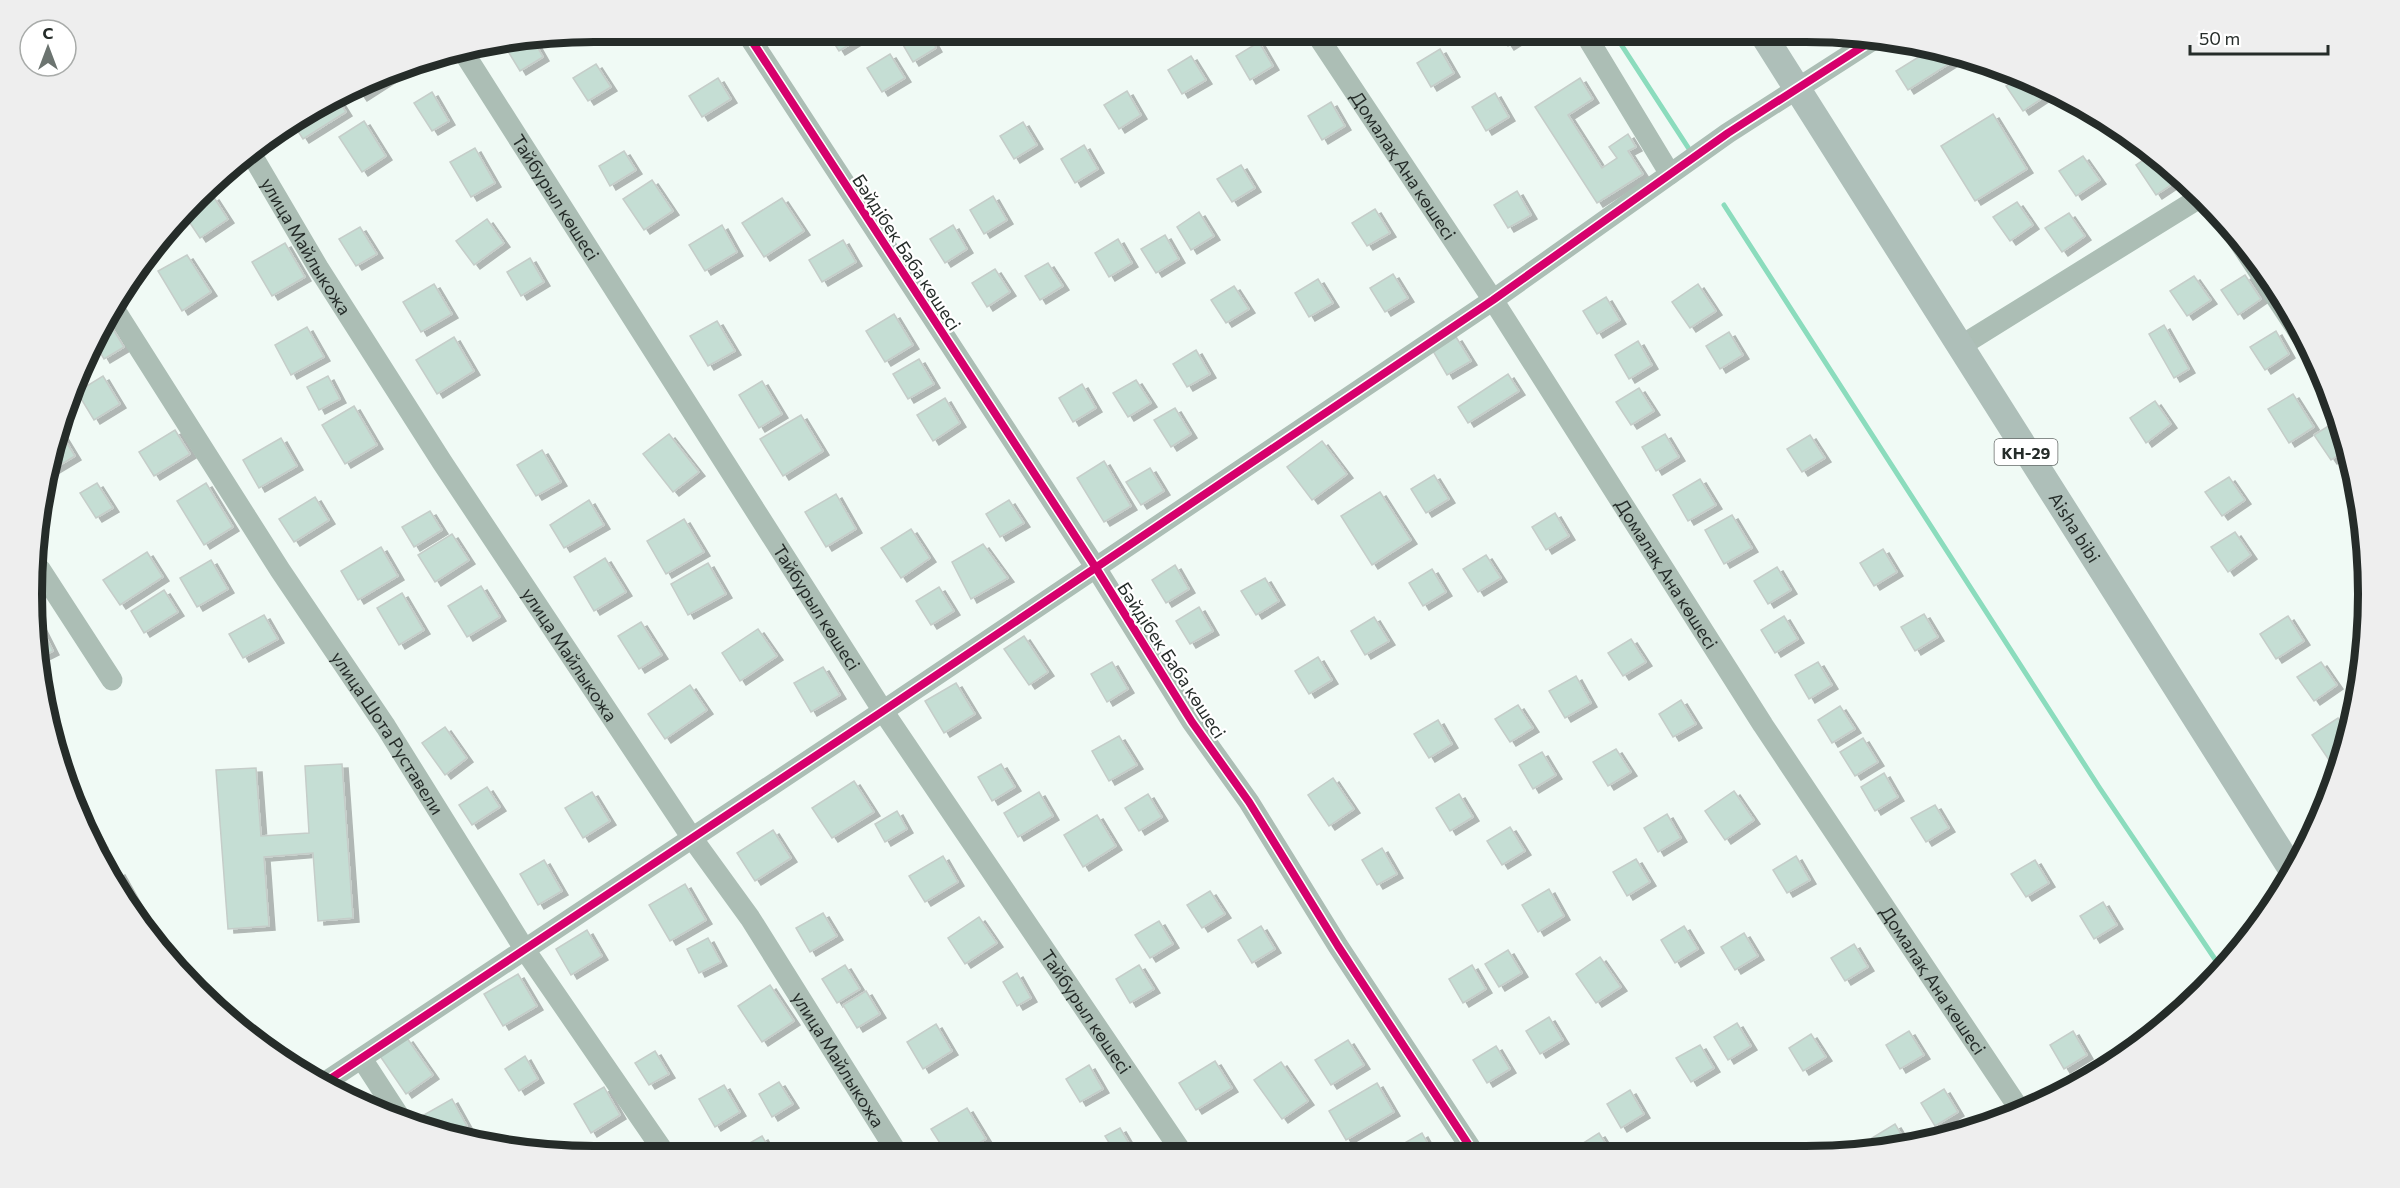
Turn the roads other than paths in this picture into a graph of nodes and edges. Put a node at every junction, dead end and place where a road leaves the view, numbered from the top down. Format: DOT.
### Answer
graph roads {
  1 [pos="752,42"];
  2 [pos="1322,42"];
  3 [pos="1591,42"];
  4 [pos="1768,42"];
  5 [pos="1864,45"];
  6 [pos="467,57"];
  7 [pos="1799,88"];
  8 [pos="254,159"];
  9 [pos="1675,170"];
  10 [pos="2194,202"];
  11 [pos="1493,300"];
  12 [pos="118,315"];
  13 [pos="1959,347"];
  14 [pos="1096,568"];
  15 [pos="43,573"];
  16 [pos="112,680"];
  17 [pos="883,711"];
  18 [pos="692,838"];
  19 [pos="2288,863"];
  20 [pos="525,950"];
  21 [pos="362,1059"];
  22 [pos="331,1079"];
  23 [pos="2016,1104"];
  24 [pos="394,1108"];
  25 [pos="660,1146"];
  26 [pos="893,1146"];
  27 [pos="1177,1146"];
  28 [pos="1469,1146"];
  1 -- 14 [label="street, Бәйдібек Баба көшесі"];
  2 -- 11 [label="street, Домалақ Ана көшесі"];
  3 -- 9 [label="street"];
  4 -- 7 [label="main road, Aisha bibi / КН-29"];
  5 -- 7 [label="street"];
  6 -- 17 [label="street, Тайбурыл көшесі"];
  7 -- 9 [label="street"];
  7 -- 13 [label="main road, Aisha bibi / КН-29"];
  8 -- 18 [label="street, улица Майлыкожа"];
  9 -- 11 [label="street"];
  10 -- 13 [label="street"];
  11 -- 14 [label="street"];
  11 -- 23 [label="street, Домалақ Ана көшесі"];
  12 -- 20 [label="street, улица Шота Руставели"];
  13 -- 19 [label="main road, Aisha bibi / КН-29"];
  14 -- 17 [label="street"];
  14 -- 28 [label="street, Бәйдібек Баба көшесі"];
  15 -- 16 [label="street"];
  17 -- 18 [label="street"];
  17 -- 27 [label="street, Тайбурыл көшесі"];
  18 -- 20 [label="street"];
  18 -- 26 [label="street, улица Майлыкожа"];
  20 -- 21 [label="street"];
  20 -- 25 [label="street, улица Шота Руставели"];
  21 -- 22 [label="street"];
  21 -- 24 [label="street"];
}
